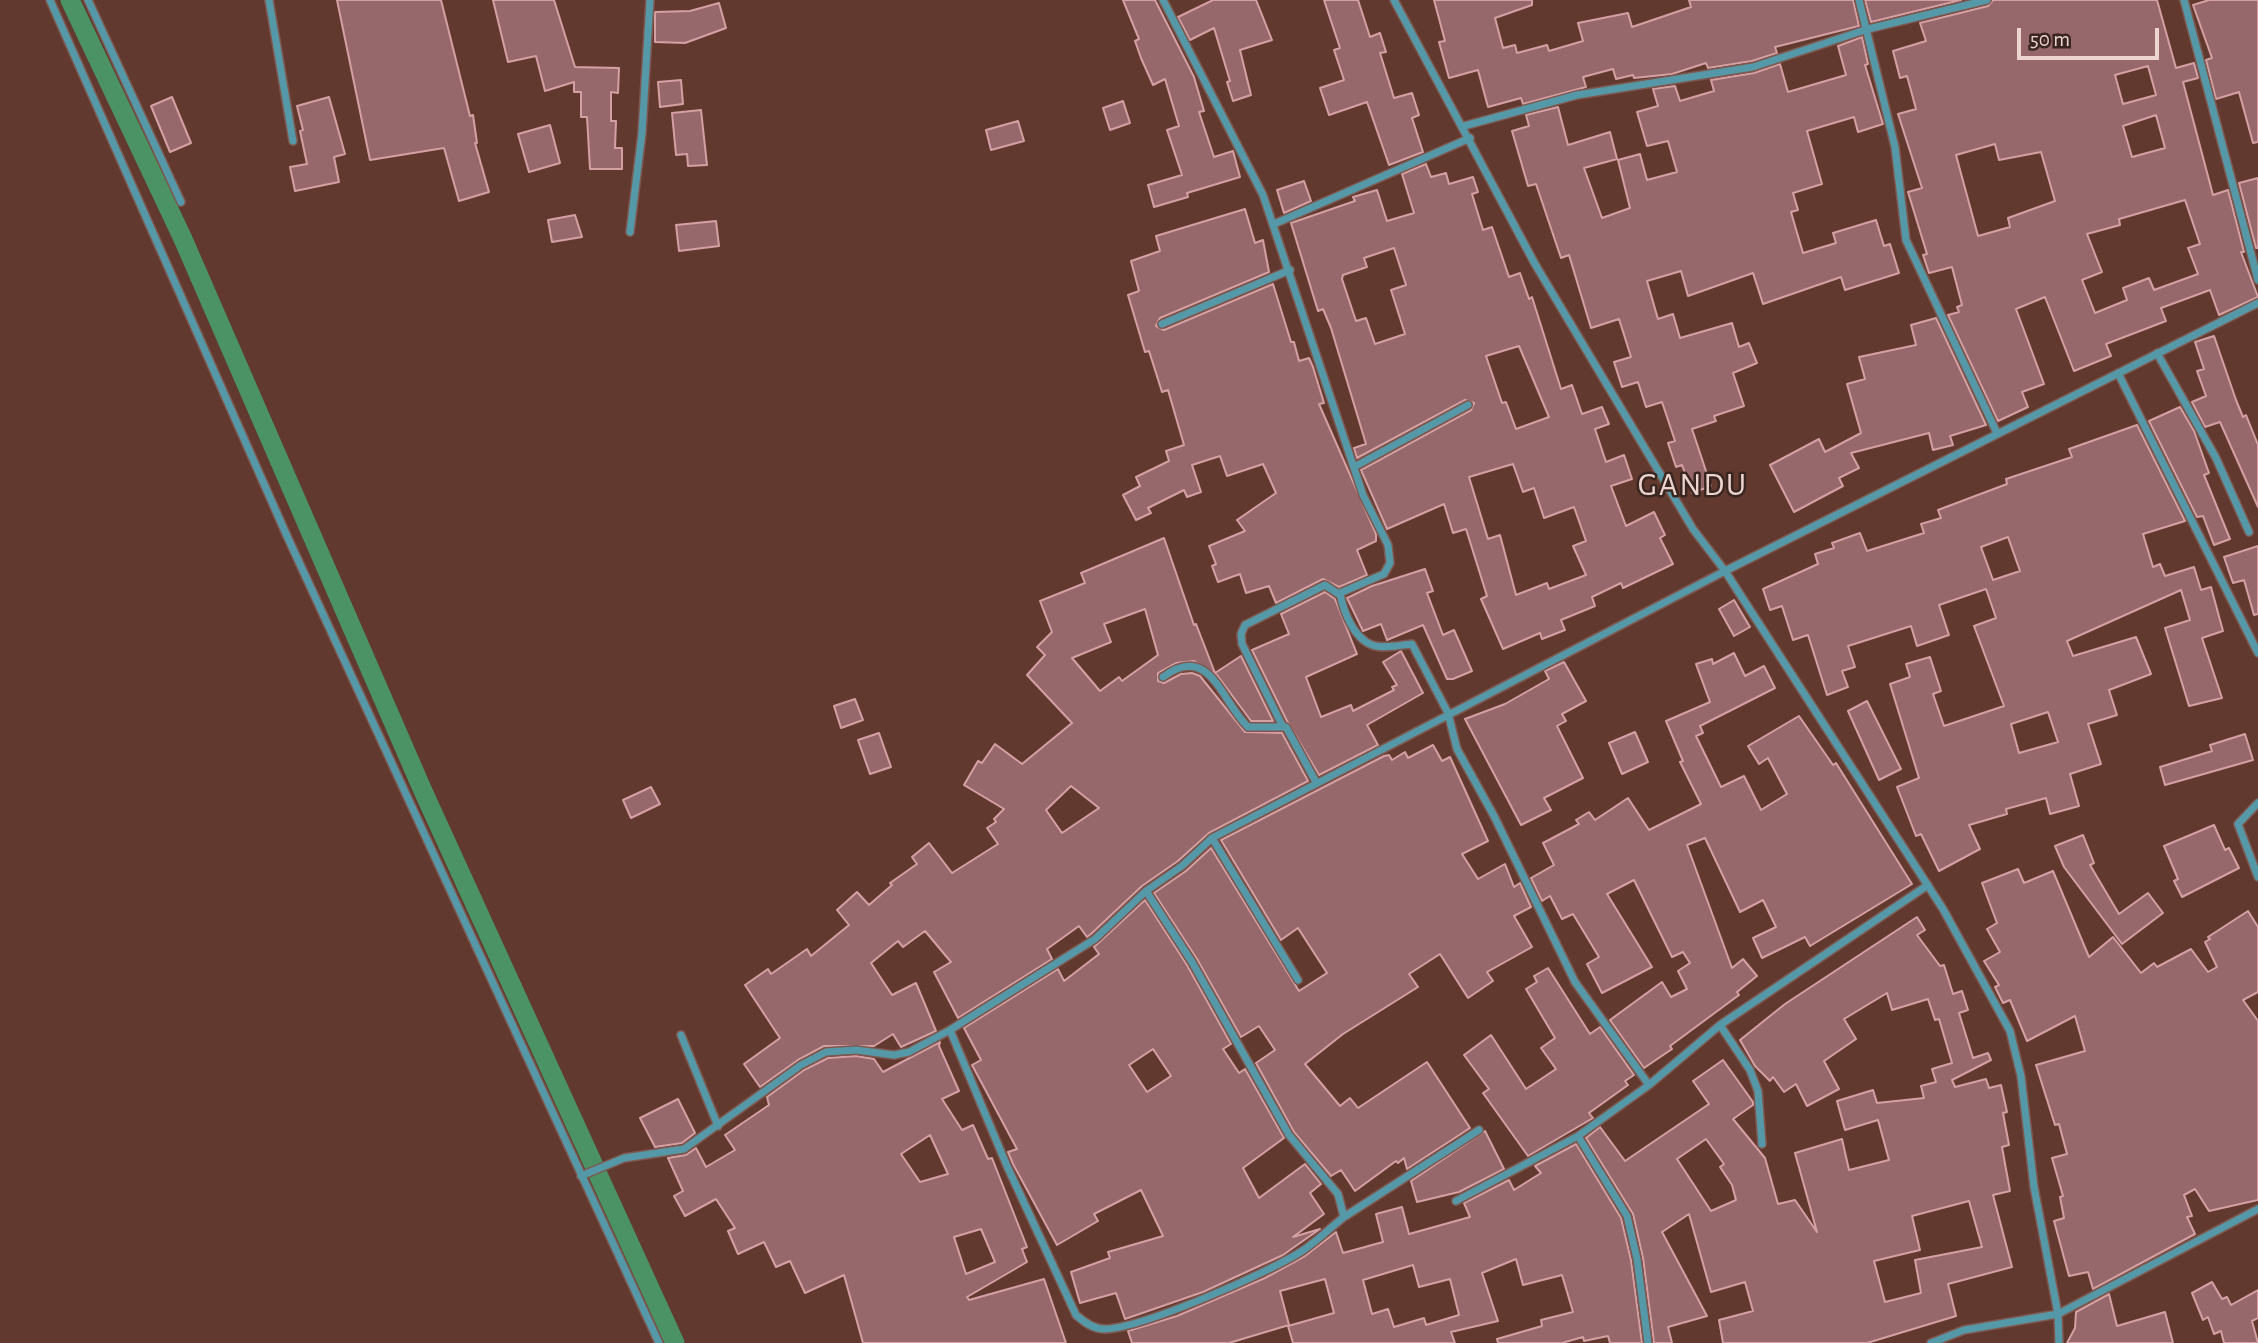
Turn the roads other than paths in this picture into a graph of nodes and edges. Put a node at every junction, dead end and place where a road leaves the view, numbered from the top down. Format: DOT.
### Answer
graph roads {
  1 [pos="50,0"];
  2 [pos="88,0"];
  3 [pos="269,0"];
  4 [pos="650,0"];
  5 [pos="1163,0"];
  6 [pos="1394,0"];
  7 [pos="1859,0"];
  8 [pos="1987,0"];
  9 [pos="2184,0"];
  10 [pos="1868,29"];
  11 [pos="1464,126"];
  12 [pos="1469,138"];
  13 [pos="293,141"];
  14 [pos="181,202"];
  15 [pos="1274,224"];
  16 [pos="630,232"];
  17 [pos="1290,270"];
  18 [pos="2258,280"];
  19 [pos="2258,303"];
  20 [pos="1162,324"];
  21 [pos="2157,353"];
  22 [pos="2118,373"];
  23 [pos="1468,405"];
  24 [pos="1997,433"];
  25 [pos="1354,467"];
  26 [pos="2249,532"];
  27 [pos="1725,571"];
  28 [pos="1340,595"];
  29 [pos="2258,653"];
  30 [pos="1163,677"];
  31 [pos="1448,713"];
  32 [pos="1282,725"];
  33 [pos="1316,782"];
  34 [pos="2258,803"];
  35 [pos="1212,838"];
  36 [pos="2258,877"];
  37 [pos="1927,885"];
  38 [pos="1146,891"];
  39 [pos="1298,980"];
  40 [pos="1720,1025"];
  41 [pos="950,1030"];
  42 [pos="681,1035"];
  43 [pos="1649,1085"];
  44 [pos="719,1126"];
  45 [pos="1479,1130"];
  46 [pos="1578,1136"];
  47 [pos="1762,1144"];
  48 [pos="585,1175"];
  49 [pos="1457,1201"];
  50 [pos="2258,1209"];
  51 [pos="1344,1217"];
  52 [pos="2059,1314"];
  53 [pos="659,1343"];
  54 [pos="1648,1343"];
  55 [pos="1931,1343"];
  56 [pos="2059,1343"];
  1 -- 48 [label="street"];
  2 -- 14 [label="street"];
  3 -- 13 [label="street"];
  4 -- 16 [label="street"];
  5 -- 15 [label="street"];
  6 -- 11 [label="street"];
  7 -- 10 [label="street"];
  8 -- 10 [label="street"];
  9 -- 18 [label="street"];
  10 -- 11 [label="street"];
  10 -- 24 [label="street"];
  11 -- 12 [label="street"];
  12 -- 15 [label="street"];
  12 -- 27 [label="street"];
  15 -- 17 [label="street"];
  17 -- 20 [label="street"];
  17 -- 25 [label="street"];
  19 -- 21 [label="street"];
  21 -- 22 [label="street"];
  21 -- 26 [label="street"];
  22 -- 24 [label="street"];
  22 -- 29 [label="street"];
  23 -- 25 [label="street"];
  24 -- 27 [label="street"];
  25 -- 28 [label="street"];
  27 -- 31 [label="street"];
  27 -- 37 [label="street"];
  28 -- 31 [label="street"];
  28 -- 32 [label="street"];
  30 -- 32 [label="street"];
  31 -- 33 [label="street"];
  31 -- 43 [label="street"];
  32 -- 33 [label="street"];
  33 -- 35 [label="street"];
  34 -- 36 [label="street"];
  35 -- 38 [label="street"];
  35 -- 39 [label="street"];
  37 -- 40 [label="street"];
  37 -- 52 [label="street"];
  38 -- 41 [label="street"];
  38 -- 51 [label="street"];
  40 -- 43 [label="street"];
  40 -- 47 [label="street"];
  41 -- 44 [label="street"];
  41 -- 51 [label="street"];
  42 -- 44 [label="street"];
  43 -- 46 [label="street"];
  44 -- 48 [label="street"];
  45 -- 51 [label="street"];
  46 -- 49 [label="street"];
  46 -- 54 [label="street"];
  48 -- 53 [label="street"];
  50 -- 52 [label="street"];
  52 -- 55 [label="street"];
  52 -- 56 [label="street"];
}
